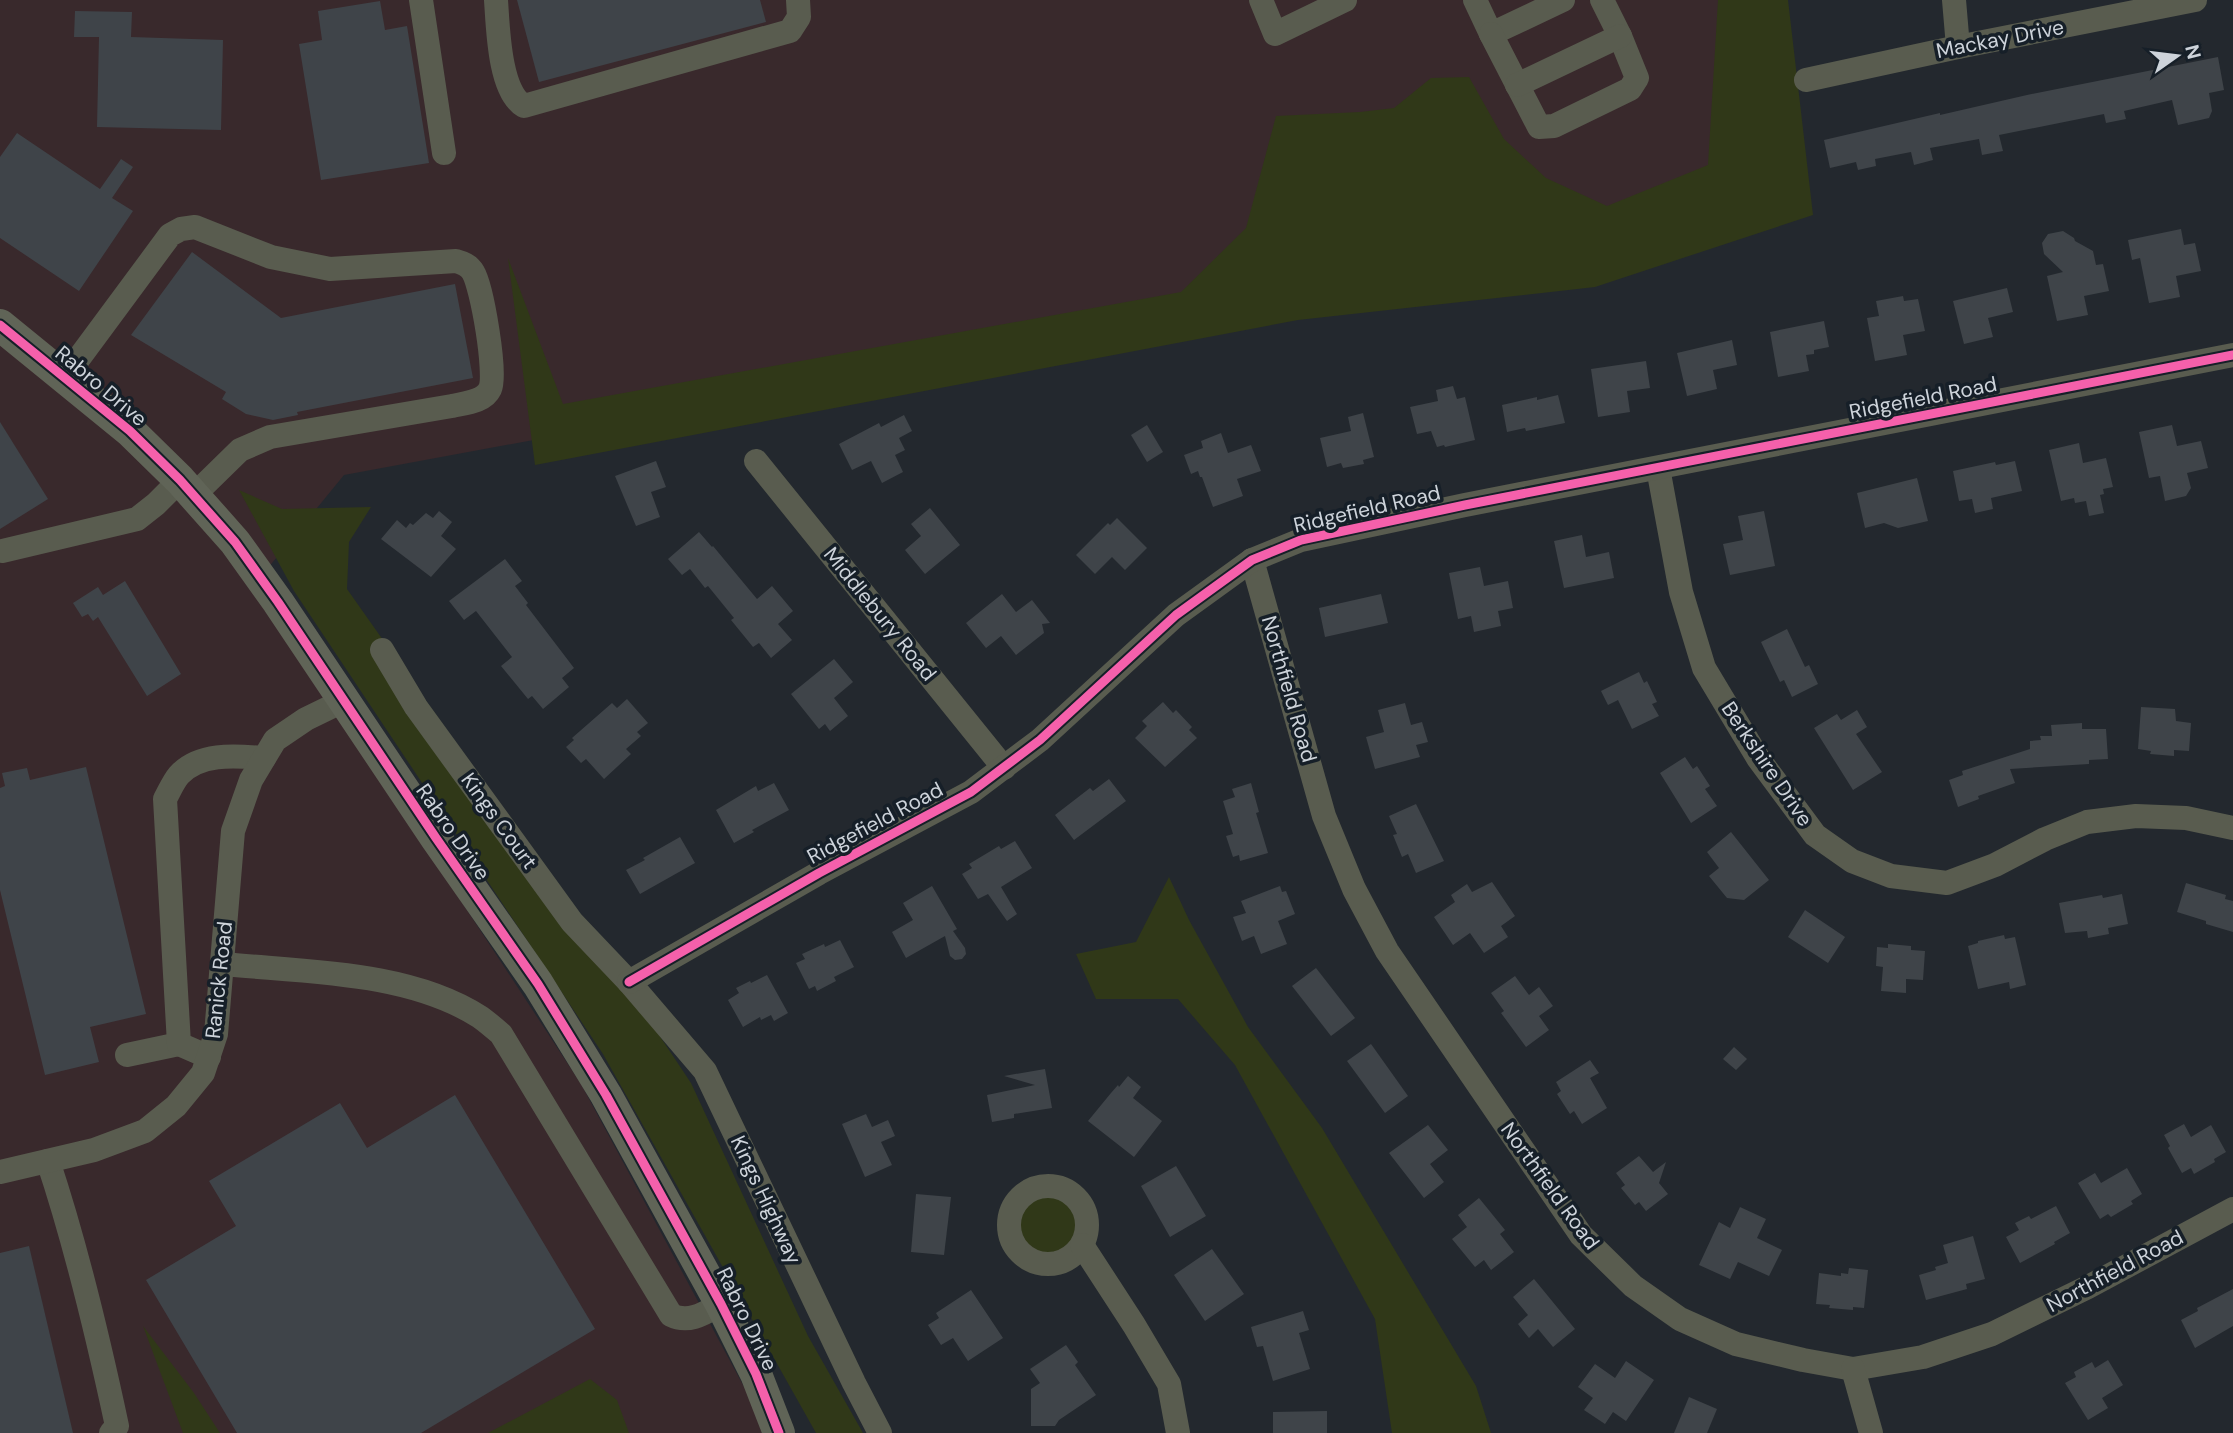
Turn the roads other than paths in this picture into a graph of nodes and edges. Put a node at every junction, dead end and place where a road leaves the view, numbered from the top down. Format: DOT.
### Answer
graph roads {
  1 [pos="421,0"];
  2 [pos="496,0"];
  3 [pos="798,0"];
  4 [pos="1261,0"];
  5 [pos="1345,0"];
  6 [pos="1475,0"];
  7 [pos="1563,0"];
  8 [pos="1602,0"];
  9 [pos="1954,0"];
  10 [pos="2195,0"];
  11 [pos="1491,33"];
  12 [pos="1620,36"];
  13 [pos="1958,47"];
  14 [pos="1806,80"];
  15 [pos="1517,85"];
  16 [pos="444,153"];
  17 [pos="0,325"];
  18 [pos="2233,355"];
  19 [pos="65,377"];
  20 [pos="756,461"];
  21 [pos="1658,468"];
  22 [pos="187,488"];
  23 [pos="2,551"];
  24 [pos="1252,560"];
  25 [pos="382,650"];
  26 [pos="343,701"];
  27 [pos="264,758"];
  28 [pos="1004,768"];
  29 [pos="2233,828"];
  30 [pos="223,964"];
  31 [pos="629,982"];
  32 [pos="179,1044"];
  33 [pos="127,1055"];
  34 [pos="209,1057"];
  35 [pos="48,1161"];
  36 [pos="0,1172"];
  37 [pos="2233,1209"];
  38 [pos="1082,1244"];
  39 [pos="721,1304"];
  40 [pos="1853,1369"];
  41 [pos="111,1433"];
  42 [pos="779,1433"];
  43 [pos="880,1433"];
  44 [pos="1178,1433"];
  45 [pos="1871,1433"];
  1 -- 16 [label="street"];
  2 -- 3 [label="street"];
  4 -- 5 [label="street"];
  6 -- 11 [label="street"];
  7 -- 11 [label="street"];
  8 -- 12 [label="street"];
  9 -- 13 [label="street"];
  10 -- 13 [label="street, Mackay Drive"];
  11 -- 15 [label="street"];
  12 -- 15 [label="street"];
  12 -- 15 [label="street"];
  13 -- 14 [label="street, Mackay Drive"];
  17 -- 19 [label="main road, Rabro Drive"];
  18 -- 21 [label="street, Ridgefield Road"];
  19 -- 22 [label="main road, Rabro Drive"];
  19 -- 22 [label="street"];
  20 -- 28 [label="street, Middlebury Road"];
  21 -- 24 [label="street, Ridgefield Road"];
  21 -- 29 [label="street, Berkshire Drive"];
  22 -- 23 [label="street"];
  22 -- 26 [label="main road, Rabro Drive"];
  24 -- 28 [label="street, Ridgefield Road"];
  24 -- 40 [label="street, Northfield Road"];
  25 -- 31 [label="street, Kings Court"];
  26 -- 27 [label="street, Ranick Road"];
  26 -- 39 [label="main road, Rabro Drive"];
  27 -- 30 [label="street, Ranick Road"];
  27 -- 32 [label="street"];
  28 -- 31 [label="street, Ridgefield Road"];
  30 -- 34 [label="street, Ranick Road"];
  30 -- 39 [label="street"];
  31 -- 43 [label="street, Kings Highway"];
  32 -- 33 [label="street"];
  32 -- 34 [label="street"];
  34 -- 35 [label="street, Ranick Road"];
  35 -- 36 [label="street, Ranick Road"];
  35 -- 41 [label="street"];
  37 -- 40 [label="street, Northfield Road"];
  38 -- 44 [label="street"];
  39 -- 42 [label="main road, Rabro Drive"];
  40 -- 45 [label="street"];
}
